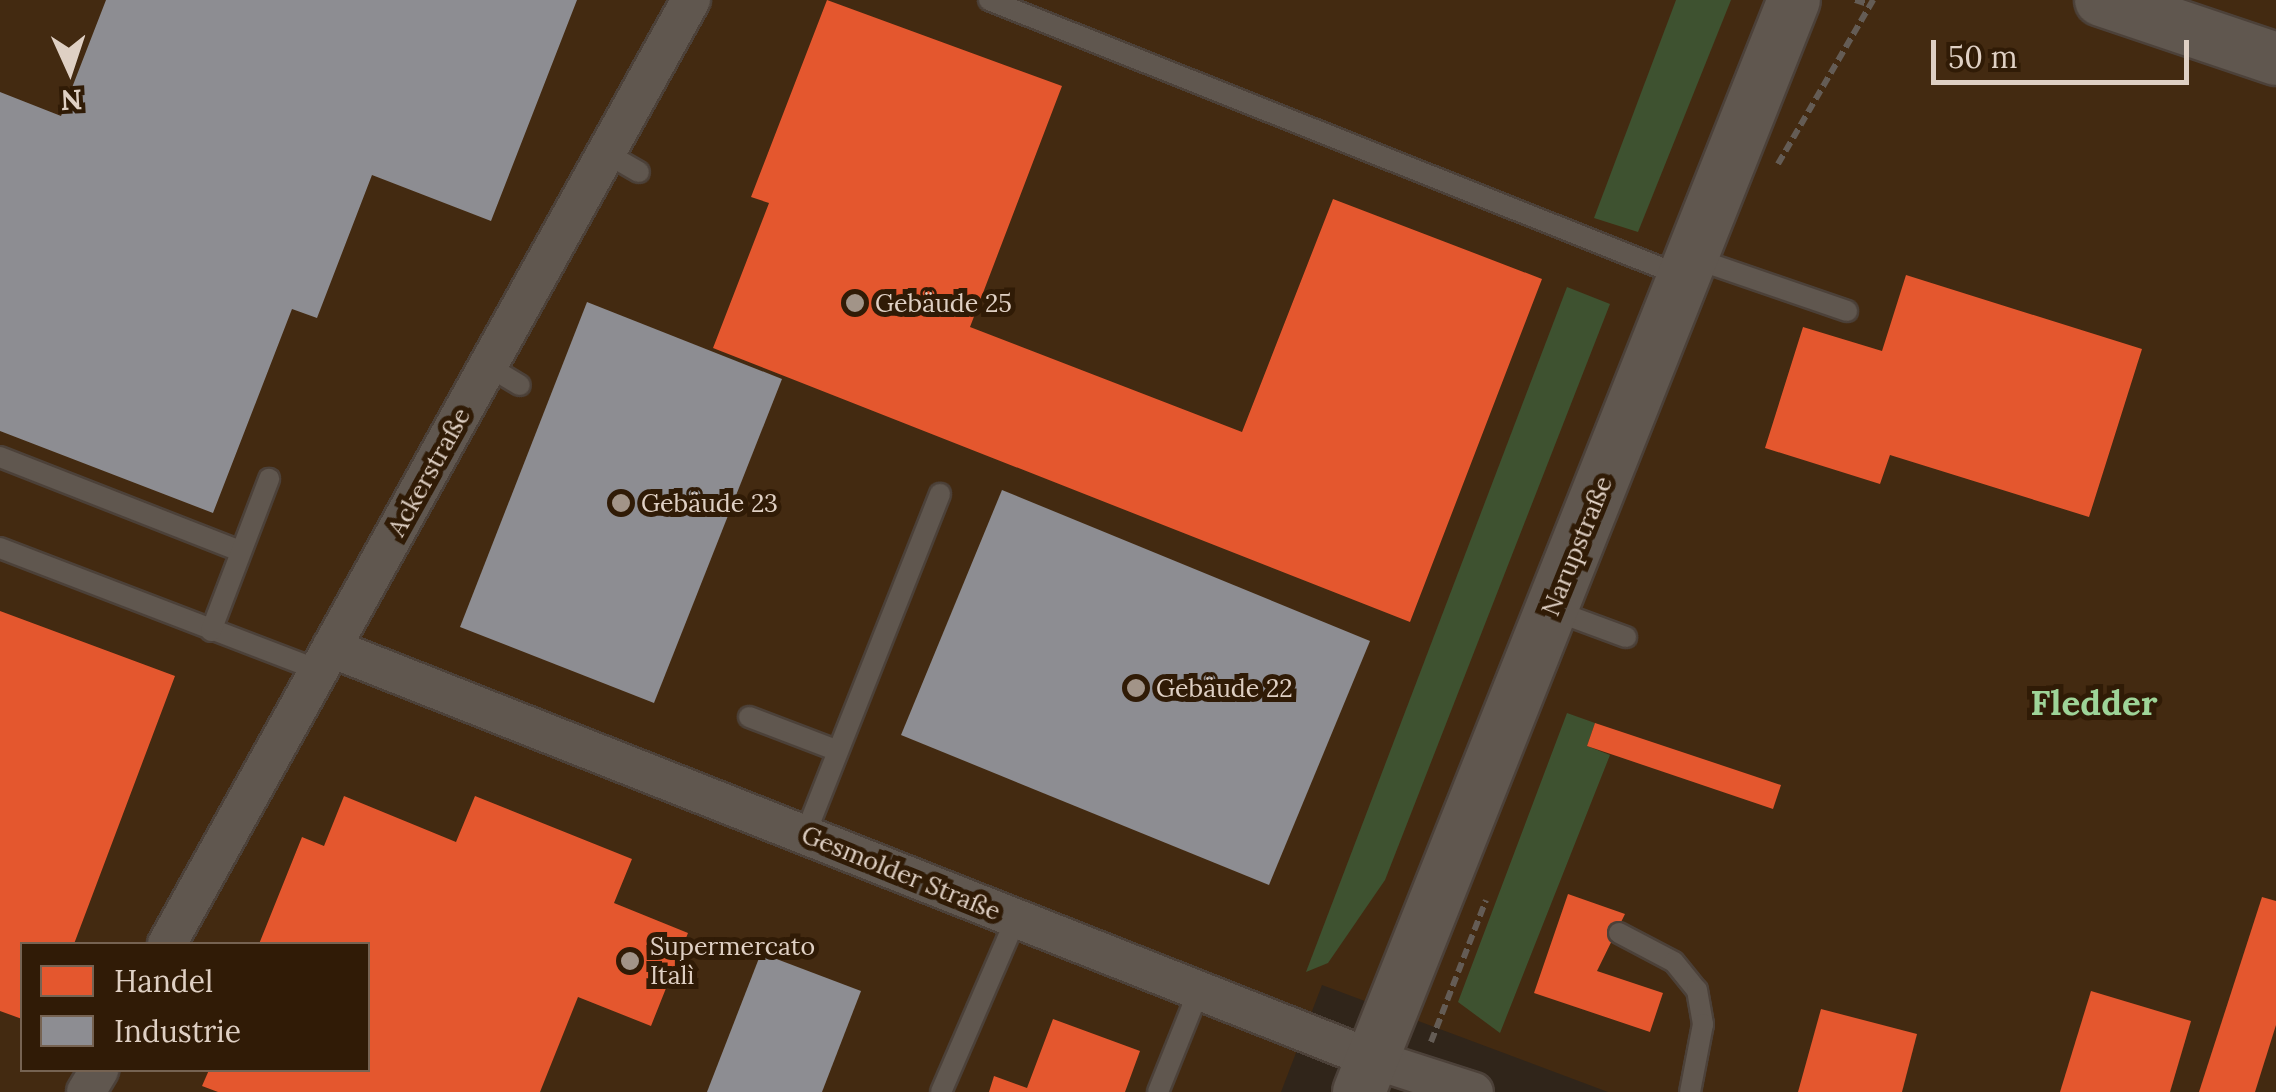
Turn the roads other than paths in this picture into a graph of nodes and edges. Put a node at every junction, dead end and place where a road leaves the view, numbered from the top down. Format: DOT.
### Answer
graph roads {
  1 [pos="691,0"];
  2 [pos="989,0"];
  3 [pos="1794,0"];
  4 [pos="2101,0"];
  5 [pos="2276,58"];
  6 [pos="606,153"];
  7 [pos="639,172"];
  8 [pos="1688,267"];
  9 [pos="1847,311"];
  10 [pos="488,366"];
  11 [pos="520,385"];
  12 [pos="0,457"];
  13 [pos="268,479"];
  14 [pos="940,494"];
  15 [pos="0,548"];
  16 [pos="240,551"];
  17 [pos="1552,610"];
  18 [pos="212,631"];
  19 [pos="1626,637"];
  20 [pos="324,658"];
  21 [pos="749,717"];
  22 [pos="838,751"];
  23 [pos="805,835"];
  24 [pos="1016,919"];
  25 [pos="1619,933"];
  26 [pos="168,942"];
  27 [pos="1199,990"];
  28 [pos="1366,1076"];
  29 [pos="941,1092"];
  30 [pos="1158,1092"];
  31 [pos="1474,1092"];
  32 [pos="1690,1092"];
  1 -- 6 [label="street, Ackerstraße"];
  2 -- 8 [label="lane"];
  3 -- 8 [label="street, Narupstraße"];
  4 -- 5 [label="street"];
  6 -- 7 [label="lane"];
  6 -- 10 [label="street, Ackerstraße"];
  8 -- 9 [label="lane"];
  8 -- 17 [label="street, Narupstraße"];
  10 -- 11 [label="lane"];
  10 -- 20 [label="street, Ackerstraße"];
  12 -- 16 [label="lane"];
  13 -- 16 [label="lane"];
  14 -- 22 [label="lane"];
  15 -- 18 [label="lane"];
  16 -- 18 [label="lane"];
  17 -- 19 [label="lane"];
  17 -- 28 [label="street, Narupstraße"];
  18 -- 20 [label="lane"];
  20 -- 23 [label="street, Gesmolder Straße"];
  20 -- 26 [label="street, Ackerstraße"];
  21 -- 22 [label="lane"];
  22 -- 23 [label="lane"];
  23 -- 24 [label="street, Gesmolder Straße"];
  24 -- 27 [label="street, Gesmolder Straße"];
  24 -- 29 [label="lane"];
  25 -- 32 [label="lane"];
  27 -- 28 [label="street, Gesmolder Straße"];
  27 -- 30 [label="lane"];
  28 -- 31 [label="street, Gesmolder Straße"];
}
